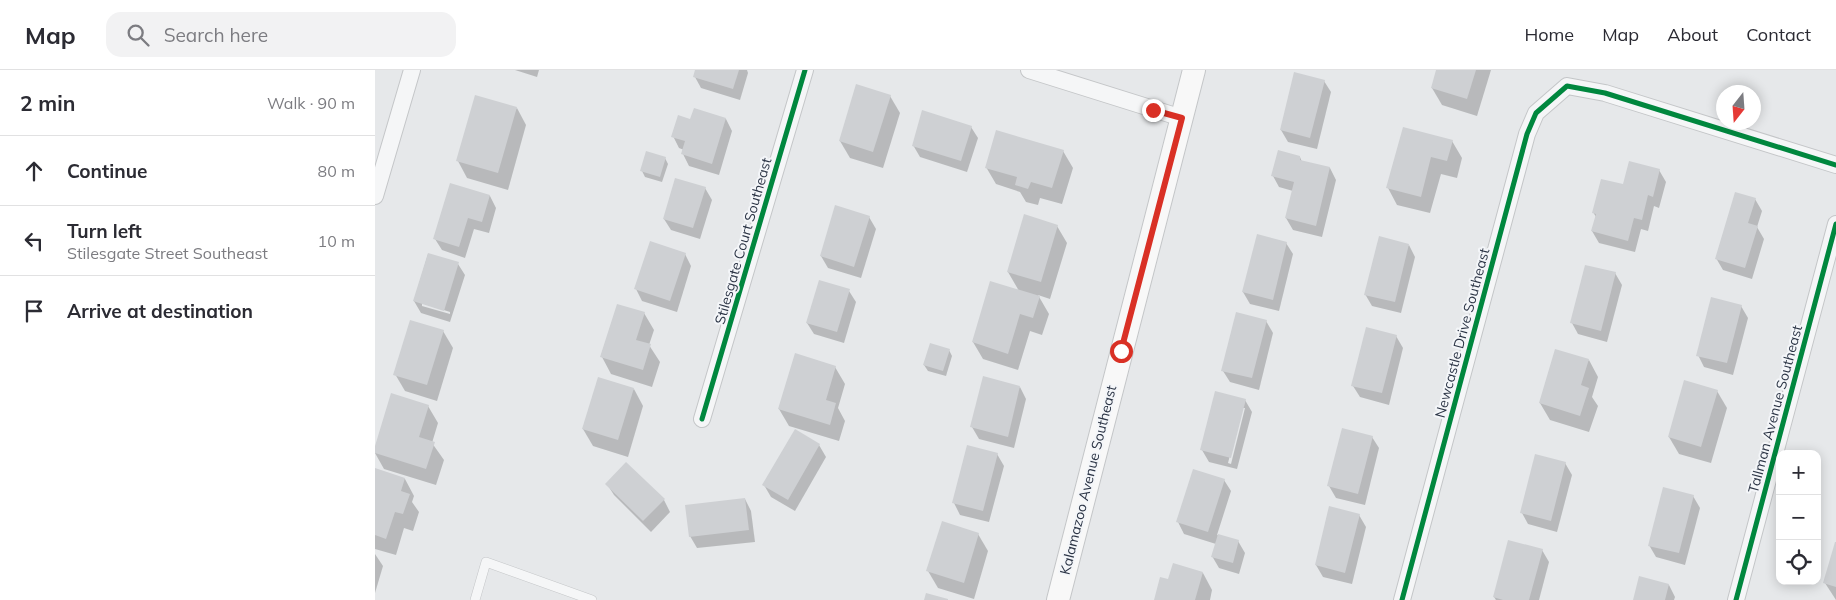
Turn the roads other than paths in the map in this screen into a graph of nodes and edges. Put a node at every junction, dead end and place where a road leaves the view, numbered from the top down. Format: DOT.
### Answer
graph roads {
  1 [pos="412,70"];
  2 [pos="805,70"];
  3 [pos="1029,70"];
  4 [pos="1194,70"];
  5 [pos="1182,118"];
  6 [pos="1836,165"];
  7 [pos="375,196"];
  8 [pos="1836,224"];
  9 [pos="702,419"];
  10 [pos="475,600"];
  11 [pos="592,600"];
  12 [pos="1058,600"];
  13 [pos="1402,600"];
  14 [pos="1736,600"];
  1 -- 7 [label="street"];
  2 -- 9 [label="street, Stilesgate Court Southeast"];
  3 -- 5 [label="street"];
  4 -- 5 [label="main road, Kalamazoo Avenue Southeast"];
  5 -- 12 [label="main road, Kalamazoo Avenue Southeast"];
  6 -- 13 [label="street, Newcastle Drive Southeast"];
  8 -- 14 [label="street, Tallman Avenue Southeast"];
  10 -- 11 [label="lane"];
}
